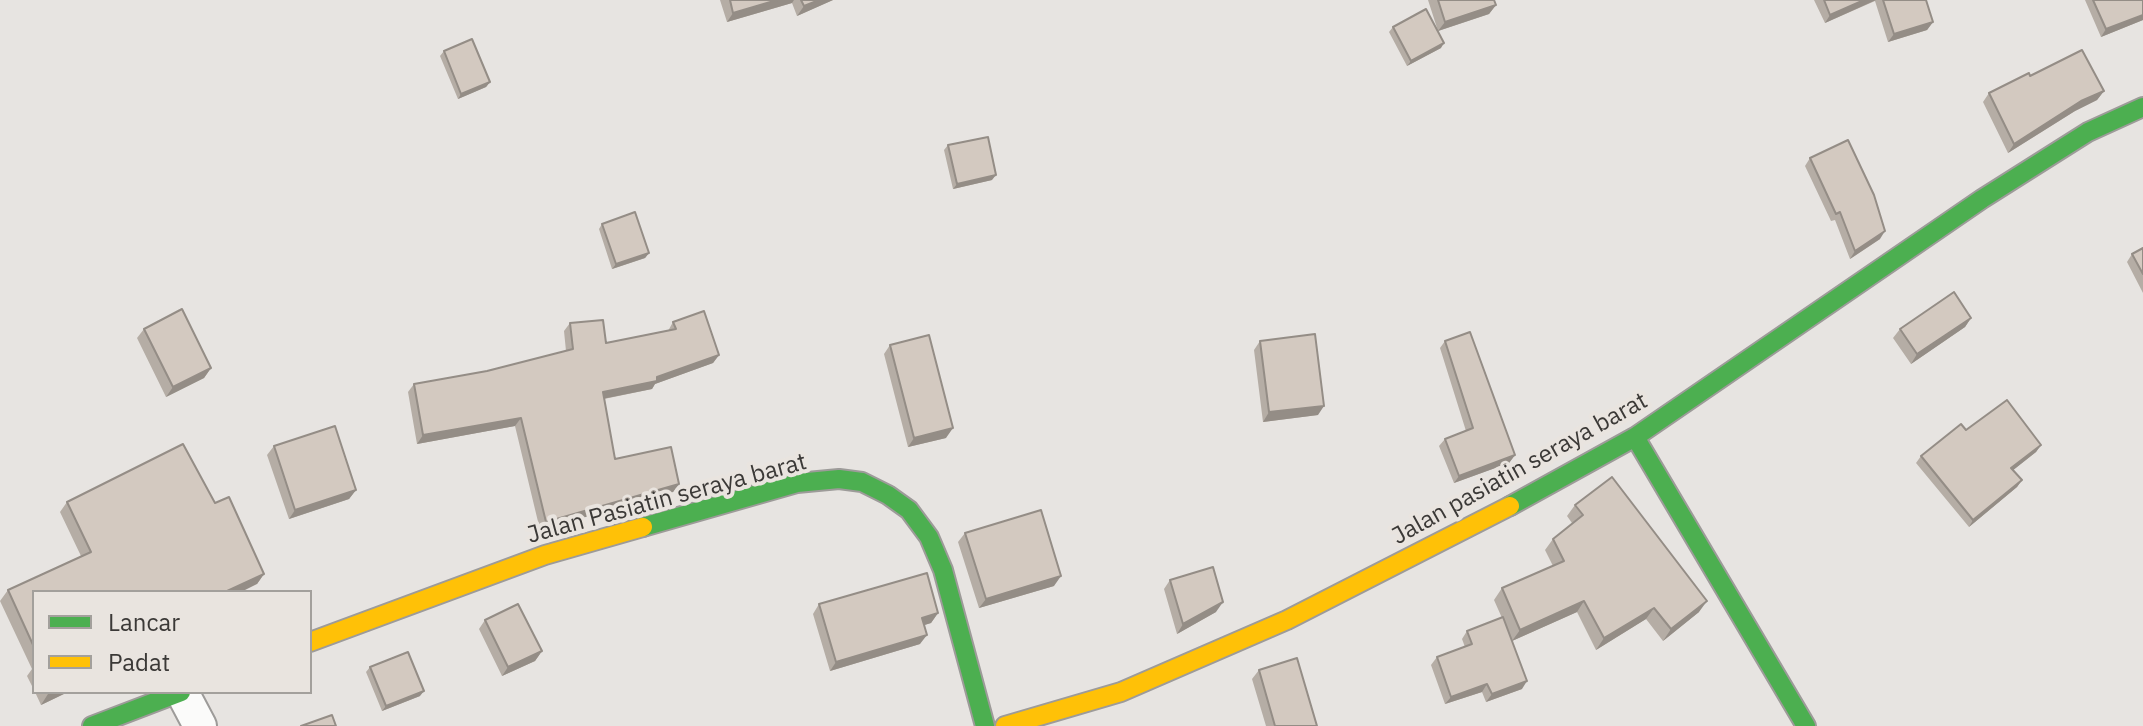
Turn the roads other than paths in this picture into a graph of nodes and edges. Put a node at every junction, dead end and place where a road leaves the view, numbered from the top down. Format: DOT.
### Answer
graph roads {
  1 [pos="2143,107"];
  2 [pos="1635,437"];
  3 [pos="312,641"];
  4 [pos="177,694"];
  5 [pos="183,694"];
  6 [pos="92,726"];
  7 [pos="200,726"];
  8 [pos="985,726"];
  9 [pos="1005,726"];
  10 [pos="1806,726"];
  1 -- 2 [label="street, Jalan pasiatin seraya barat"];
  2 -- 9 [label="street, Jalan pasiatin seraya barat"];
  2 -- 10 [label="street"];
  3 -- 8 [label="street, Jalan Pasiatin seraya barat"];
  4 -- 6 [label="street"];
  5 -- 7 [label="street"];
}
